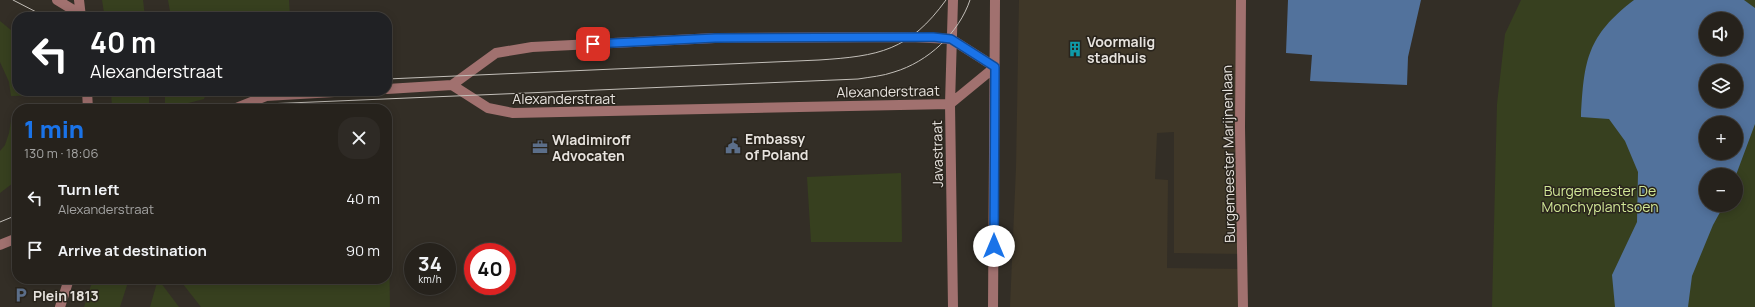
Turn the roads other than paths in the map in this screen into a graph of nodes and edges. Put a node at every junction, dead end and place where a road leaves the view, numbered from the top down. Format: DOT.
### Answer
graph roads {
  1 [pos="57,0"];
  2 [pos="79,0"];
  3 [pos="953,0"];
  4 [pos="995,0"];
  5 [pos="1241,0"];
  6 [pos="76,12"];
  7 [pos="81,12"];
  8 [pos="951,39"];
  9 [pos="995,67"];
  10 [pos="452,85"];
  11 [pos="392,89"];
  12 [pos="266,96"];
  13 [pos="246,104"];
  14 [pos="950,104"];
  15 [pos="12,240"];
  16 [pos="0,245"];
  17 [pos="67,284"];
  18 [pos="60,307"];
  19 [pos="953,307"];
  20 [pos="993,307"];
  21 [pos="1243,307"];
  1 -- 6 [label="street"];
  2 -- 7 [label="street"];
  3 -- 8 [label="street, Javastraat"];
  4 -- 9 [label="street"];
  5 -- 21 [label="street, Burgemeester Marijnenlaan"];
  8 -- 9 [label="street"];
  8 -- 10 [label="street"];
  8 -- 14 [label="street, Javastraat"];
  9 -- 14 [label="street, Alexanderstraat"];
  9 -- 20 [label="street"];
  10 -- 11 [label="street"];
  10 -- 14 [label="street, Alexanderstraat"];
  12 -- 13 [label="street"];
  14 -- 19 [label="street, Javastraat"];
  15 -- 16 [label="street"];
  17 -- 18 [label="street"];
}
